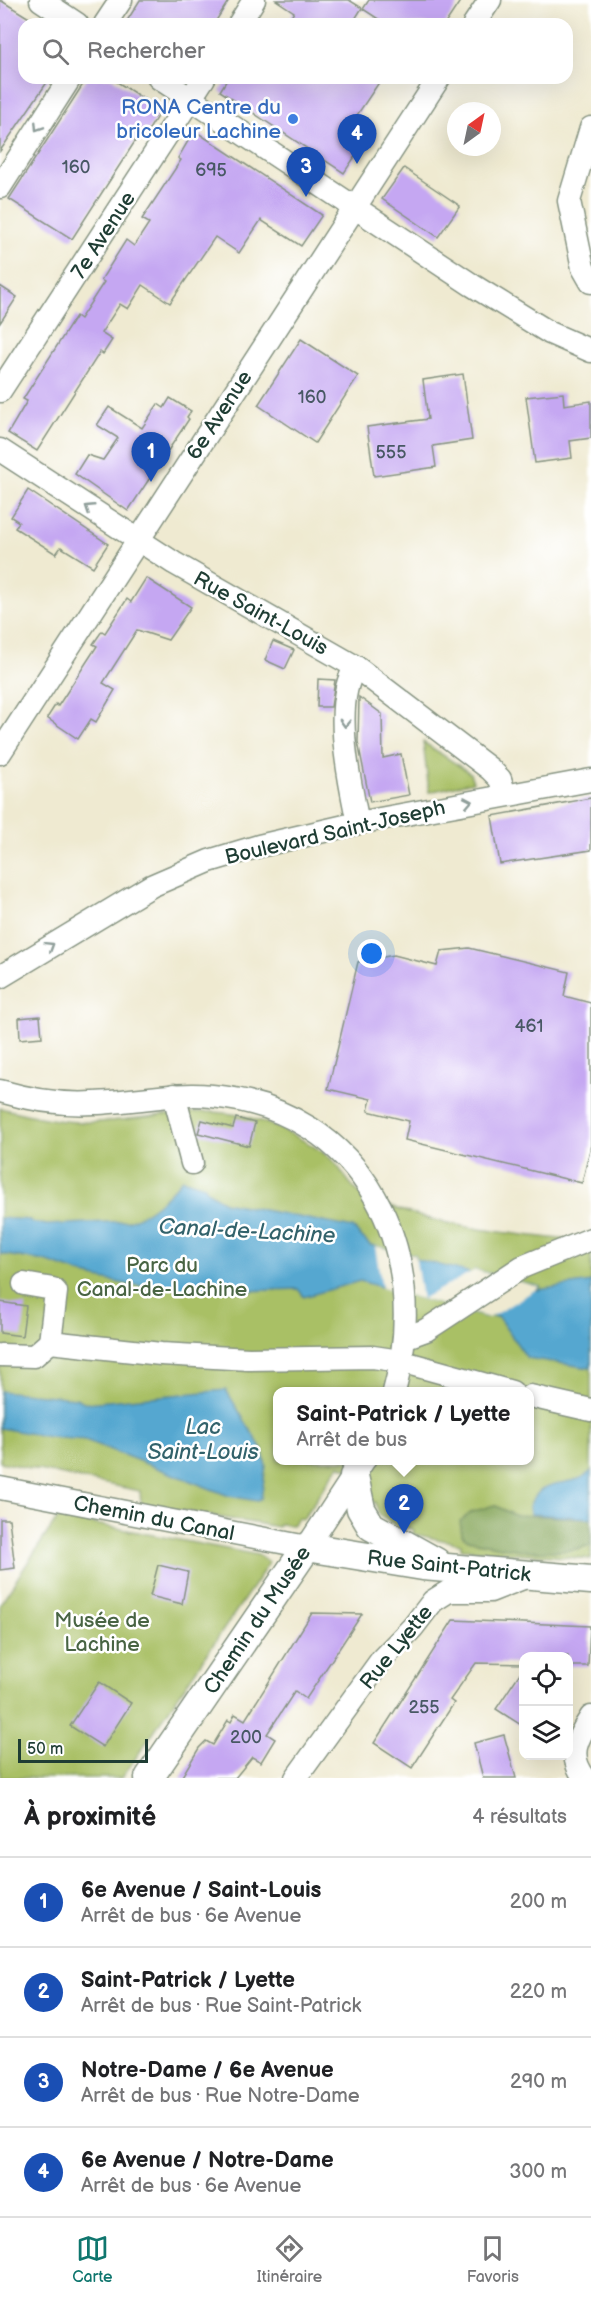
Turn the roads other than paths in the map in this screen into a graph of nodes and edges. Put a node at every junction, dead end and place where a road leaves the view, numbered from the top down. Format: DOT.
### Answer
graph roads {
  1 [pos="41,0"];
  2 [pos="121,0"];
  3 [pos="255,0"];
  4 [pos="490,0"];
  5 [pos="68,18"];
  6 [pos="109,18"];
  7 [pos="243,18"];
  8 [pos="478,18"];
  9 [pos="66,84"];
  10 [pos="168,84"];
  11 [pos="200,84"];
  12 [pos="435,84"];
  13 [pos="191,99"];
  14 [pos="591,128"];
  15 [pos="0,187"];
  16 [pos="354,208"];
  17 [pos="591,282"];
  18 [pos="591,351"];
  19 [pos="0,391"];
  20 [pos="0,450"];
  21 [pos="138,540"];
  22 [pos="356,667"];
  23 [pos="0,753"];
  24 [pos="591,780"];
  25 [pos="505,795"];
  26 [pos="358,823"];
  27 [pos="0,977"];
  28 [pos="0,1091"];
  29 [pos="174,1095"];
  30 [pos="192,1163"];
  31 [pos="591,1239"];
  32 [pos="24,1284"];
  33 [pos="404,1338"];
  34 [pos="50,1342"];
  35 [pos="0,1354"];
  36 [pos="400,1361"];
  37 [pos="395,1387"];
  38 [pos="494,1387"];
  39 [pos="534,1397"];
  40 [pos="591,1410"];
  41 [pos="359,1468"];
  42 [pos="0,1488"];
  43 [pos="307,1547"];
  44 [pos="444,1580"];
  45 [pos="591,1580"];
  46 [pos="591,1717"];
  47 [pos="149,1778"];
  48 [pos="296,1778"];
  49 [pos="585,1778"];
  1 -- 5 [label="street"];
  2 -- 6 [label="street"];
  3 -- 7 [label="street"];
  4 -- 8 [label="street"];
  9 -- 15 [label="street, one-way"];
  10 -- 13 [label="street"];
  11 -- 13 [label="street, 7e Avenue"];
  12 -- 16 [label="street, 6e Avenue"];
  13 -- 16 [label="street"];
  13 -- 19 [label="street, 7e Avenue"];
  14 -- 17 [label="street"];
  16 -- 18 [label="street"];
  16 -- 21 [label="street, 6e Avenue"];
  21 -- 20 [label="street, Rue Saint-Louis, one-way"];
  21 -- 22 [label="street, Rue Saint-Louis"];
  21 -- 23 [label="street, 6e Avenue"];
  22 -- 25 [label="street, Rue Saint-Louis"];
  22 -- 26 [label="street, one-way"];
  24 -- 25 [label="street, Boulevard Saint-Joseph"];
  26 -- 25 [label="street, Boulevard Saint-Joseph, one-way"];
  27 -- 26 [label="street, Boulevard Saint-Joseph, one-way"];
  28 -- 29 [label="street"];
  29 -- 30 [label="street"];
  29 -- 33 [label="street"];
  31 -- 33 [label="street"];
  32 -- 34 [label="street"];
  33 -- 36 [label="street"];
  34 -- 35 [label="street"];
  34 -- 36 [label="street"];
  36 -- 37 [label="street"];
  36 -- 38 [label="street"];
  39 -- 40 [label="street"];
  41 -- 43 [label="street, Chemin du Musée"];
  41 -- 44 [label="main road"];
  42 -- 43 [label="street, Chemin du Canal"];
  43 -- 44 [label="main road, Rue Saint-Patrick"];
  43 -- 47 [label="main road, Chemin du Musée"];
  44 -- 45 [label="main road, Rue Saint-Patrick"];
  44 -- 48 [label="street, Rue Lyette"];
  46 -- 49 [label="street"];
}
